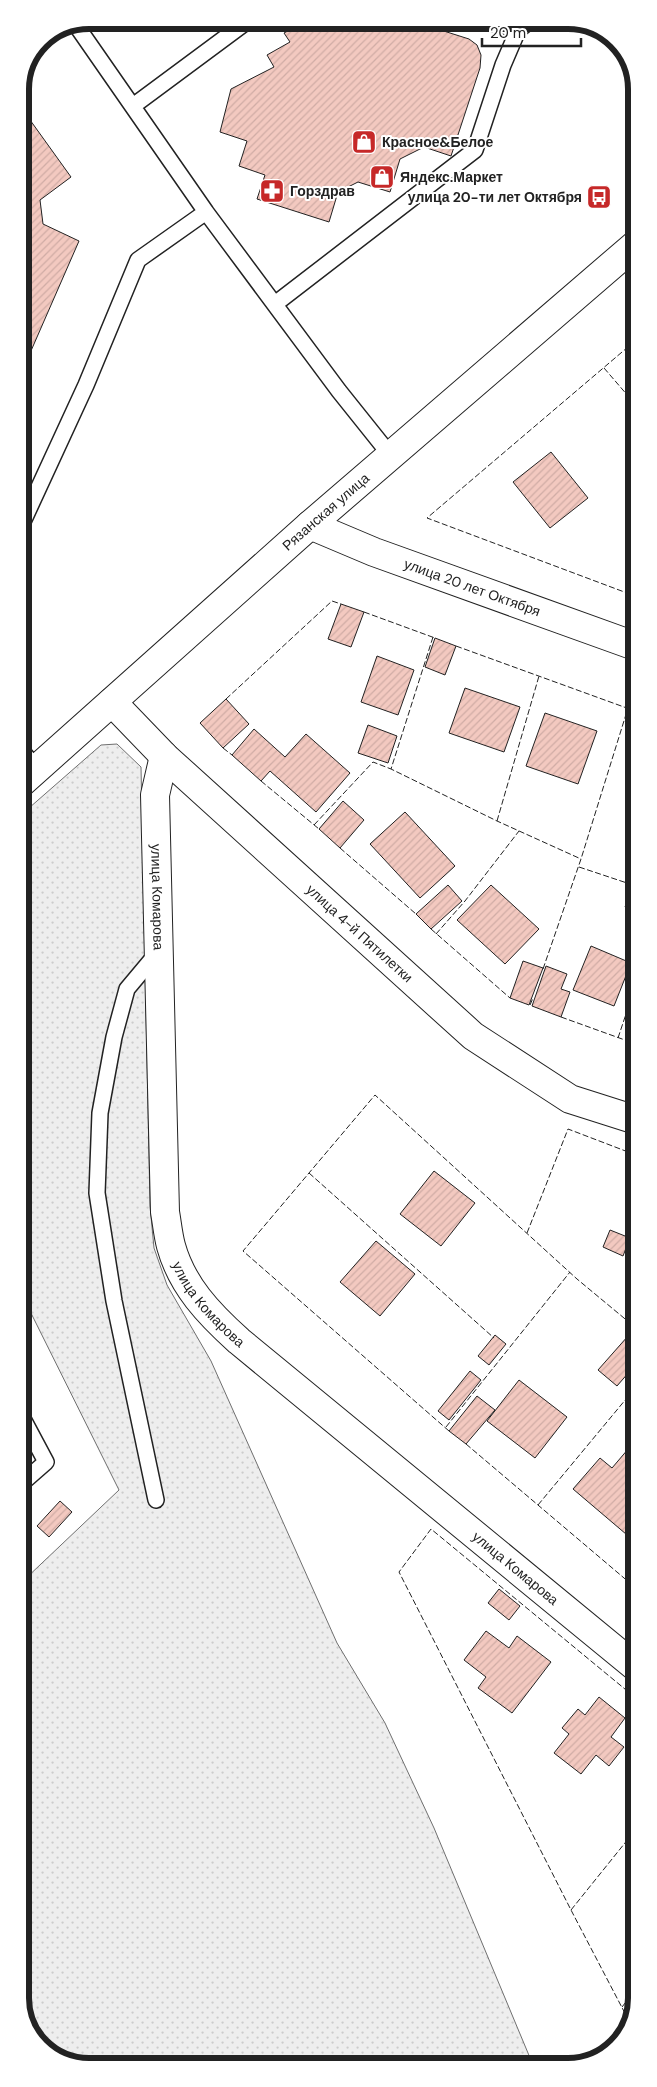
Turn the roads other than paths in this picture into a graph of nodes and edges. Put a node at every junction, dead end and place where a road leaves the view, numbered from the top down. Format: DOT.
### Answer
graph roads {
  1 [pos="237,29"];
  2 [pos="514,29"];
  3 [pos="79,30"];
  4 [pos="518,30"];
  5 [pos="133,106"];
  6 [pos="206,212"];
  7 [pos="628,251"];
  8 [pos="275,304"];
  9 [pos="391,456"];
  10 [pos="29,509"];
  11 [pos="310,525"];
  12 [pos="628,643"];
  13 [pos="112,702"];
  14 [pos="164,756"];
  15 [pos="29,765"];
  16 [pos="159,950"];
  17 [pos="628,1117"];
  18 [pos="29,1430"];
  19 [pos="29,1477"];
  20 [pos="156,1500"];
  21 [pos="628,1661"];
  1 -- 5 [label="lane"];
  2 -- 4 [label="lane"];
  3 -- 5 [label="lane"];
  4 -- 8 [label="lane"];
  5 -- 6 [label="lane"];
  6 -- 8 [label="lane"];
  6 -- 10 [label="lane"];
  7 -- 9 [label="street, Рязанская улица"];
  8 -- 9 [label="lane"];
  9 -- 11 [label="street, Рязанская улица"];
  11 -- 12 [label="street, улица 20 лет Октября"];
  11 -- 13 [label="street, Рязанская улица"];
  13 -- 14 [label="street, улица 4-й Пятилетки"];
  13 -- 15 [label="street, Рязанская улица"];
  14 -- 16 [label="street, улица Комарова"];
  14 -- 17 [label="street, улица 4-й Пятилетки"];
  16 -- 20 [label="lane"];
  16 -- 21 [label="street, улица Комарова"];
  18 -- 19 [label="lane"];
}
